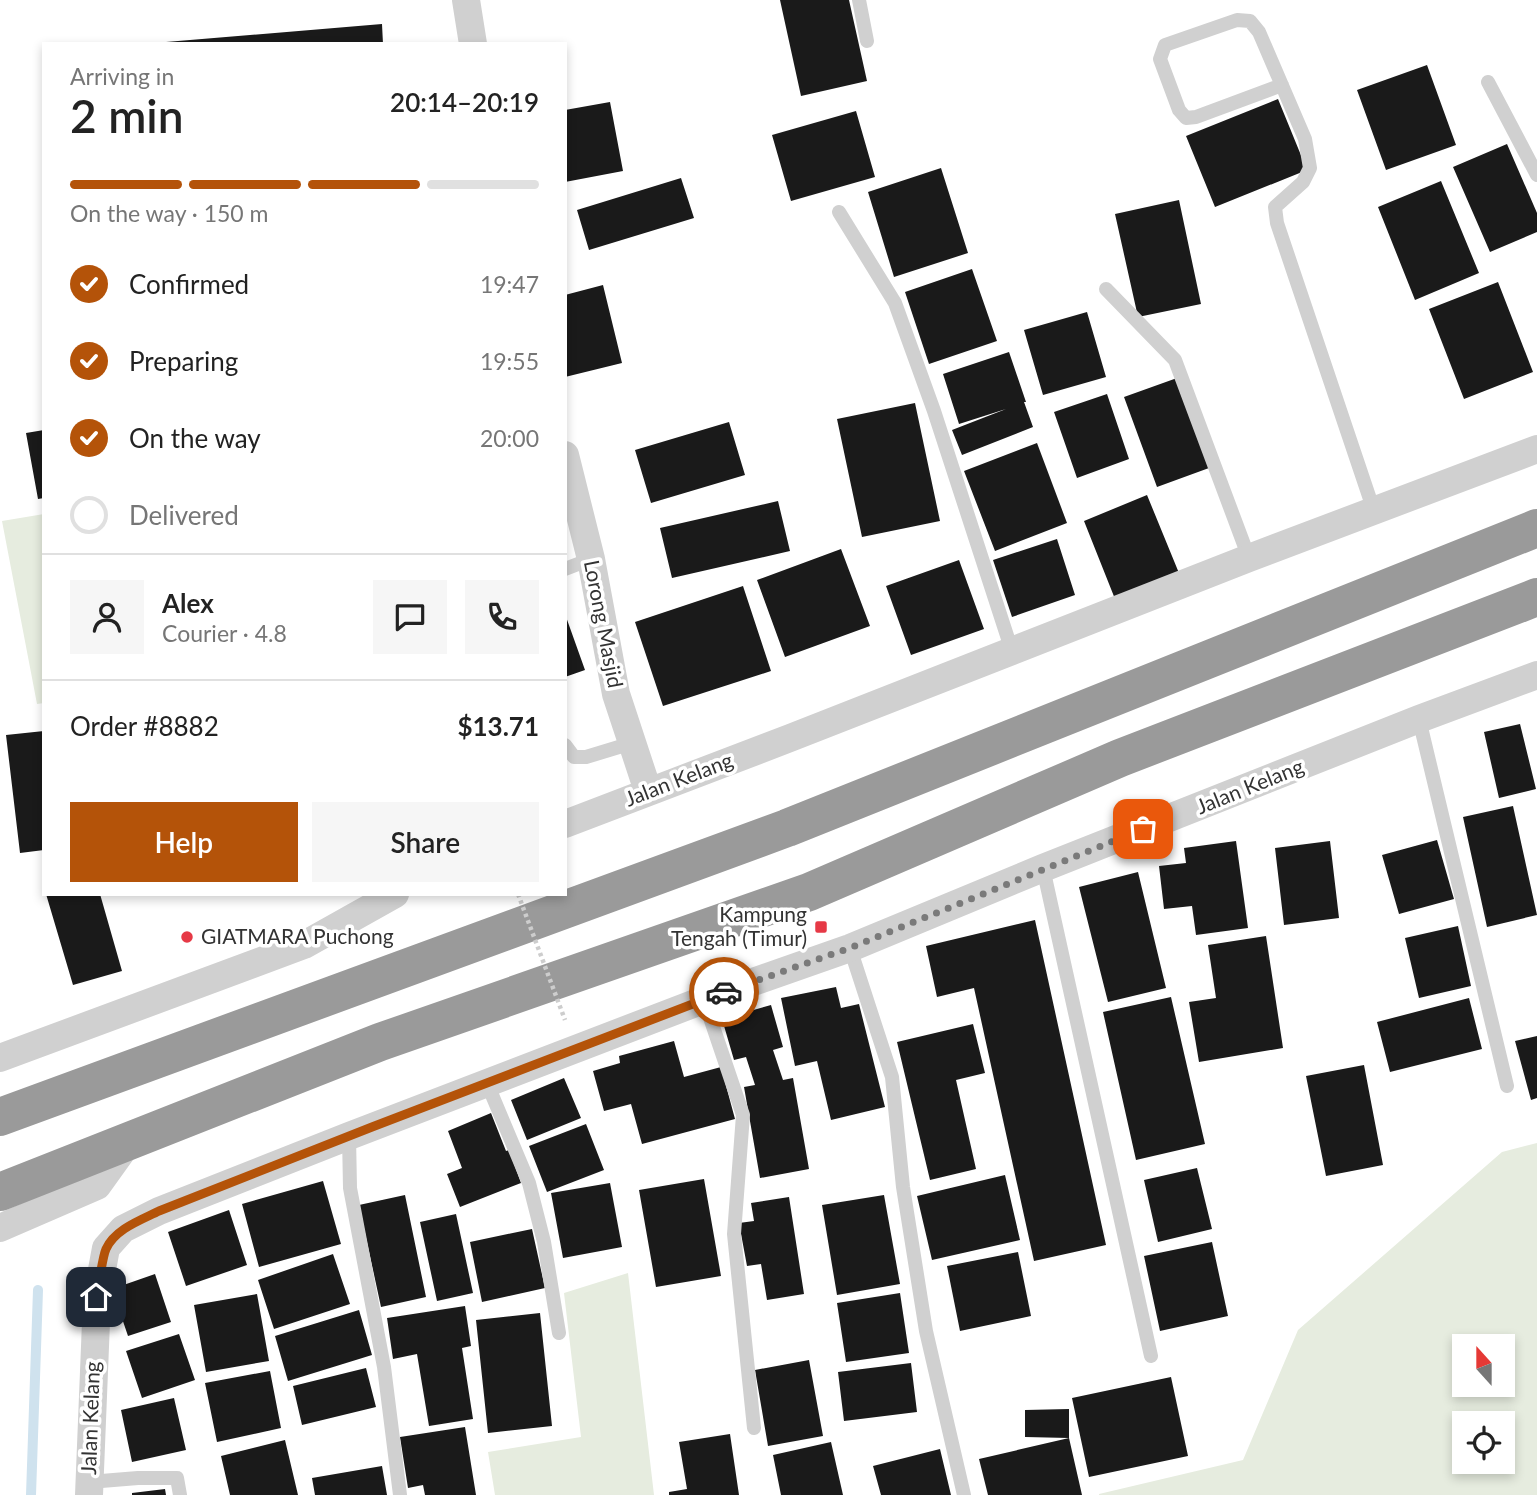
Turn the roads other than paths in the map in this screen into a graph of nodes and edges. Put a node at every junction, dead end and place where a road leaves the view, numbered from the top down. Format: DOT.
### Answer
graph roads {
  1 [pos="466,0"];
  2 [pos="859,0"];
  3 [pos="867,41"];
  4 [pos="473,42"];
  5 [pos="1488,82"];
  6 [pos="1282,85"];
  7 [pos="1537,175"];
  8 [pos="839,212"];
  9 [pos="1106,289"];
  10 [pos="1537,449"];
  11 [pos="567,472"];
  12 [pos="1374,511"];
  13 [pos="1537,528"];
  14 [pos="1249,558"];
  15 [pos="578,564"];
  16 [pos="1537,597"];
  17 [pos="1012,651"];
  18 [pos="1537,675"];
  19 [pos="1419,719"];
  20 [pos="632,743"];
  21 [pos="567,748"];
  22 [pos="648,791"];
  23 [pos="567,823"];
  24 [pos="1043,868"];
  25 [pos="391,896"];
  26 [pos="850,948"];
  27 [pos="704,1000"];
  28 [pos="0,1058"];
  29 [pos="487,1083"];
  30 [pos="1507,1086"];
  31 [pos="0,1117"];
  32 [pos="349,1136"];
  33 [pos="130,1140"];
  34 [pos="0,1192"];
  35 [pos="0,1228"];
  36 [pos="559,1333"];
  37 [pos="1151,1356"];
  38 [pos="754,1428"];
  39 [pos="89,1489"];
  40 [pos="180,1495"];
  41 [pos="400,1495"];
  42 [pos="964,1495"];
  1 -- 4 [label="street"];
  2 -- 3 [label="lane"];
  5 -- 7 [label="lane"];
  6 -- 6 [label="lane"];
  6 -- 12 [label="lane"];
  8 -- 17 [label="lane"];
  9 -- 14 [label="lane"];
  10 -- 12 [label="street, Jalan Kelang"];
  11 -- 15 [label="street, Lorong Masjid"];
  12 -- 14 [label="street, Jalan Kelang"];
  13 -- 31 [label="highway"];
  14 -- 17 [label="street, Jalan Kelang"];
  15 -- 20 [label="street, Lorong Masjid"];
  16 -- 33 [label="highway"];
  17 -- 22 [label="street, Jalan Kelang"];
  18 -- 19 [label="street, Jalan Kelang"];
  19 -- 24 [label="street, Jalan Kelang"];
  19 -- 30 [label="lane"];
  20 -- 21 [label="lane"];
  20 -- 22 [label="street, Lorong Masjid"];
  22 -- 23 [label="street, Jalan Kelang"];
  24 -- 26 [label="street, Jalan Kelang"];
  24 -- 37 [label="lane"];
  25 -- 28 [label="street"];
  26 -- 27 [label="street, Jalan Kelang"];
  26 -- 42 [label="lane"];
  27 -- 29 [label="street, Jalan Kelang"];
  27 -- 38 [label="lane"];
  29 -- 32 [label="street, Jalan Kelang"];
  29 -- 36 [label="lane"];
  32 -- 39 [label="street, Jalan Kelang"];
  32 -- 41 [label="lane"];
  33 -- 34 [label="highway"];
  33 -- 35 [label="street"];
  39 -- 40 [label="lane"];
}
